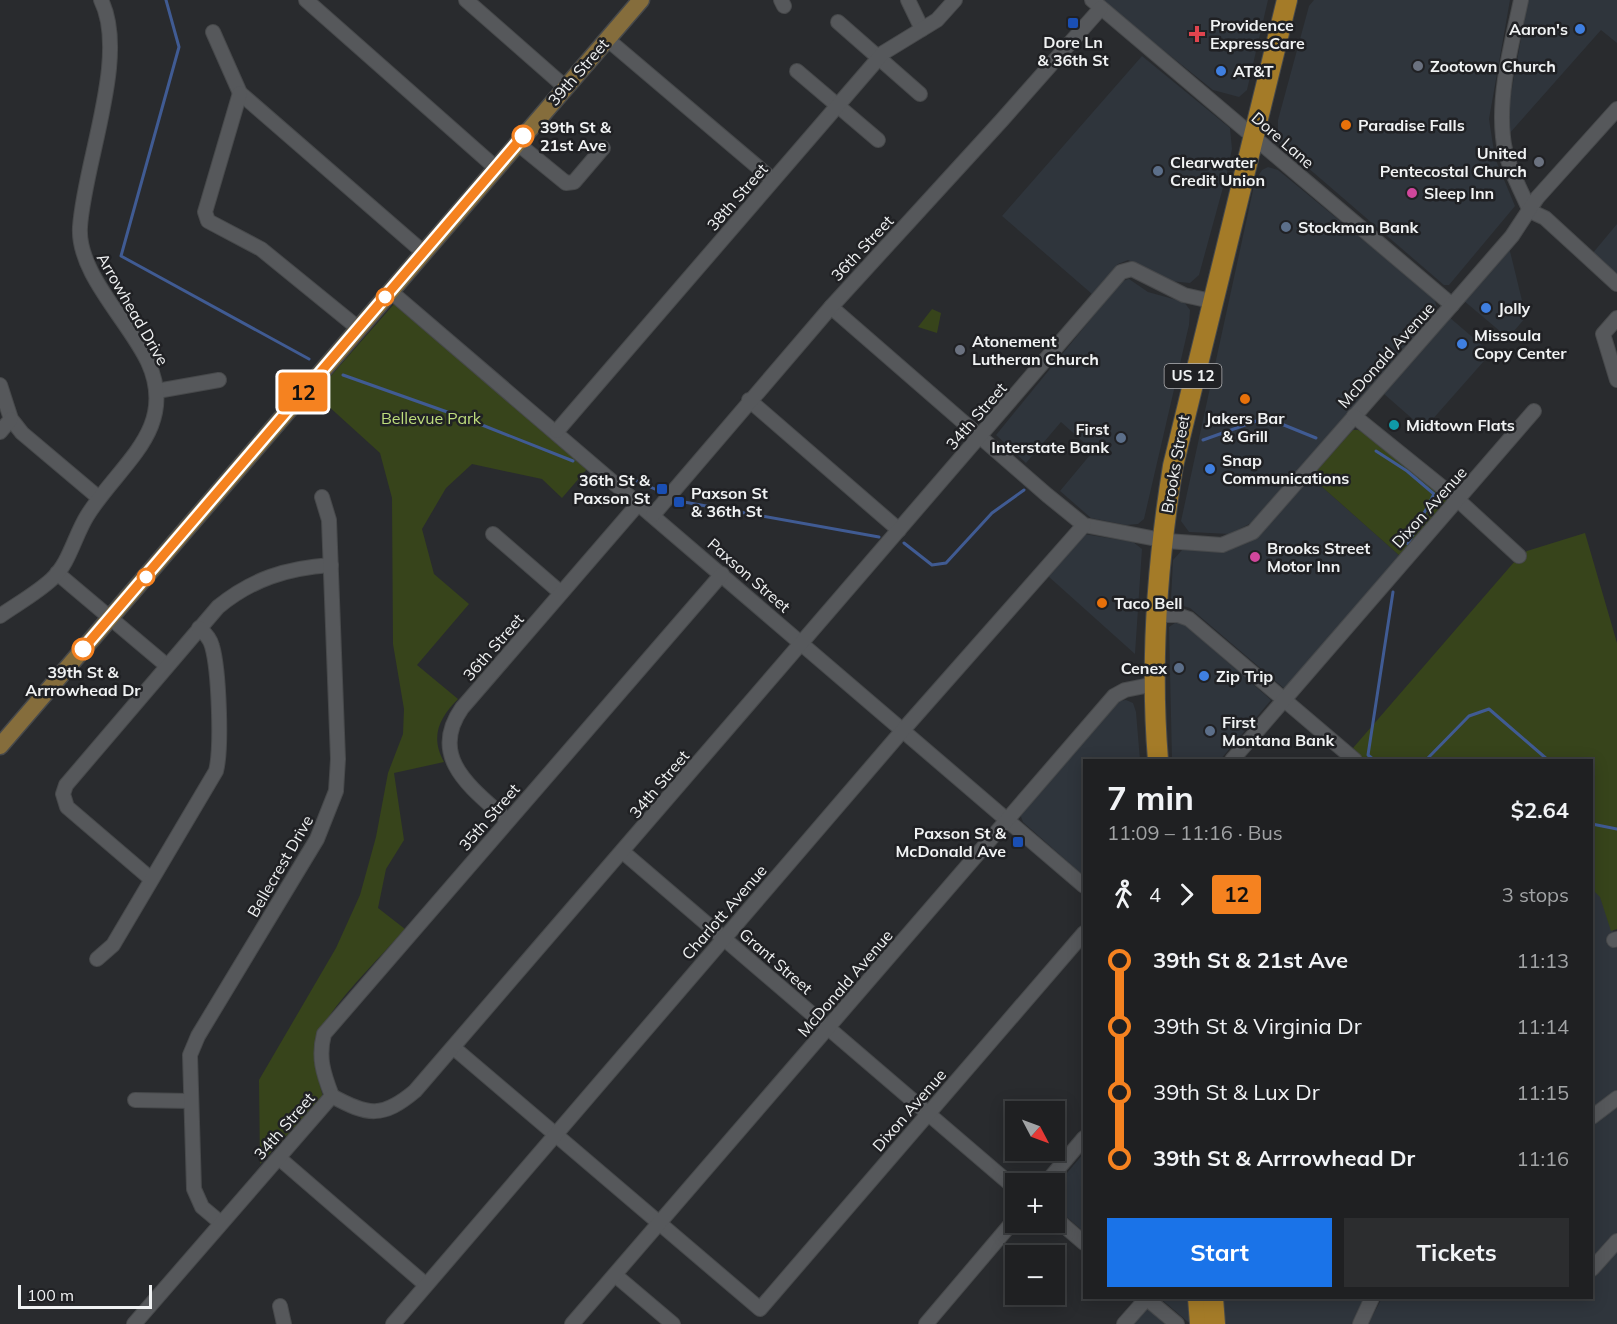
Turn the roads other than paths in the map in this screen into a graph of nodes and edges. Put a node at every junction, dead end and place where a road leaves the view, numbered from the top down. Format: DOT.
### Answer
graph roads {
  1 [pos="101,0"];
  2 [pos="306,0"];
  3 [pos="466,0"];
  4 [pos="641,0"];
  5 [pos="908,0"];
  6 [pos="955,0"];
  7 [pos="1287,0"];
  8 [pos="1521,0"];
  9 [pos="1096,4"];
  10 [pos="838,22"];
  11 [pos="922,29"];
  12 [pos="213,32"];
  13 [pos="607,39"];
  14 [pos="879,57"];
  15 [pos="797,71"];
  16 [pos="565,87"];
  17 [pos="240,93"];
  18 [pos="920,94"];
  19 [pos="837,105"];
  20 [pos="1617,109"];
  21 [pos="1253,137"];
  22 [pos="878,140"];
  23 [pos="517,143"];
  24 [pos="603,148"];
  25 [pos="496,168"];
  26 [pos="773,180"];
  27 [pos="1530,211"];
  28 [pos="423,252"];
  29 [pos="1617,285"];
  30 [pos="390,291"];
  31 [pos="1211,301"];
  32 [pos="1452,305"];
  33 [pos="831,307"];
  34 [pos="1617,318"];
  35 [pos="358,328"];
  36 [pos="219,380"];
  37 [pos="1617,380"];
  38 [pos="0,385"];
  39 [pos="157,391"];
  40 [pos="749,400"];
  41 [pos="1533,411"];
  42 [pos="1354,416"];
  43 [pos="11,419"];
  44 [pos="557,431"];
  45 [pos="0,432"];
  46 [pos="980,436"];
  47 [pos="322,497"];
  48 [pos="99,498"];
  49 [pos="1458,500"];
  50 [pos="639,503"];
  51 [pos="653,514"];
  52 [pos="1084,525"];
  53 [pos="899,530"];
  54 [pos="493,534"];
  55 [pos="1163,540"];
  56 [pos="1519,556"];
  57 [pos="331,565"];
  58 [pos="57,573"];
  59 [pos="722,574"];
  60 [pos="561,593"];
  61 [pos="1155,615"];
  62 [pos="0,616"];
  63 [pos="110,618"];
  64 [pos="199,628"];
  65 [pos="802,643"];
  66 [pos="166,665"];
  67 [pos="1155,684"];
  68 [pos="1283,700"];
  69 [pos="903,730"];
  70 [pos="0,746"];
  71 [pos="1158,759"];
  72 [pos="1233,759"];
  73 [pos="1354,759"];
  74 [pos="507,820"];
  75 [pos="1007,820"];
  76 [pos="623,852"];
  77 [pos="151,879"];
  78 [pos="1083,885"];
  79 [pos="1083,934"];
  80 [pos="724,938"];
  81 [pos="96,959"];
  82 [pos="827,1029"];
  83 [pos="454,1048"];
  84 [pos="332,1096"];
  85 [pos="1617,1098"];
  86 [pos="135,1100"];
  87 [pos="190,1101"];
  88 [pos="927,1114"];
  89 [pos="1593,1116"];
  90 [pos="557,1134"];
  91 [pos="1083,1139"];
  92 [pos="279,1158"];
  93 [pos="1055,1173"];
  94 [pos="1005,1180"];
  95 [pos="221,1223"];
  96 [pos="659,1224"];
  97 [pos="1065,1227"];
  98 [pos="1005,1231"];
  99 [pos="1617,1241"];
  100 [pos="1083,1242"];
  101 [pos="1593,1268"];
  102 [pos="615,1275"];
  103 [pos="426,1285"];
  104 [pos="1146,1299"];
  105 [pos="1148,1299"];
  106 [pos="1198,1299"];
  107 [pos="1213,1299"];
  108 [pos="1372,1299"];
  109 [pos="280,1306"];
  110 [pos="134,1324"];
  111 [pos="284,1324"];
  112 [pos="393,1324"];
  113 [pos="572,1324"];
  114 [pos="673,1324"];
  115 [pos="926,1324"];
  116 [pos="1124,1324"];
  117 [pos="1177,1324"];
  118 [pos="1200,1324"];
  119 [pos="1215,1324"];
  120 [pos="1360,1324"];
  1 -- 39 [label="street, Arrowhead Drive"];
  2 -- 25 [label="street"];
  3 -- 16 [label="street"];
  4 -- 13 [label="main road, 39th Street"];
  5 -- 11 [label="street"];
  6 -- 11 [label="street, 38th Street"];
  7 -- 21 [label="highway, Brooks Street / US 12"];
  8 -- 27 [label="street"];
  9 -- 21 [label="street, Dore Lane"];
  9 -- 33 [label="street, 36th Street"];
  10 -- 14 [label="street"];
  11 -- 14 [label="street, 38th Street"];
  12 -- 17 [label="street"];
  13 -- 16 [label="main road, 39th Street"];
  13 -- 26 [label="street"];
  14 -- 18 [label="street"];
  14 -- 19 [label="street, 38th Street"];
  15 -- 19 [label="street"];
  16 -- 23 [label="main road, 39th Street"];
  17 -- 28 [label="street"];
  17 -- 35 [label="street"];
  19 -- 22 [label="street"];
  19 -- 26 [label="street, 38th Street"];
  20 -- 27 [label="street, McDonald Avenue"];
  21 -- 31 [label="highway, Brooks Street / US 12"];
  21 -- 32 [label="street, Dore Lane"];
  23 -- 24 [label="street"];
  23 -- 25 [label="main road, 39th Street"];
  25 -- 28 [label="main road, 39th Street"];
  26 -- 44 [label="street, 38th Street"];
  27 -- 29 [label="street"];
  27 -- 32 [label="street, McDonald Avenue"];
  28 -- 30 [label="main road, 39th Street"];
  30 -- 35 [label="main road, 39th Street"];
  30 -- 44 [label="street, Paxson Street"];
  31 -- 46 [label="street, 34th Street"];
  31 -- 55 [label="highway, Brooks Street / US 12"];
  32 -- 42 [label="street, McDonald Avenue"];
  33 -- 40 [label="street, 36th Street"];
  33 -- 46 [label="street"];
  34 -- 37 [label="street"];
  35 -- 63 [label="main road, 39th Street"];
  36 -- 39 [label="street"];
  38 -- 43 [label="street"];
  39 -- 48 [label="street, Arrowhead Drive"];
  40 -- 51 [label="street, 36th Street"];
  40 -- 53 [label="street"];
  41 -- 49 [label="street, Dixon Avenue"];
  42 -- 49 [label="street"];
  42 -- 55 [label="street, McDonald Avenue"];
  43 -- 45 [label="street"];
  43 -- 48 [label="street"];
  44 -- 50 [label="street, Paxson Street"];
  46 -- 52 [label="street"];
  46 -- 53 [label="street, 34th Street"];
  47 -- 57 [label="street, Bellecrest Drive"];
  48 -- 58 [label="street, Arrowhead Drive"];
  49 -- 56 [label="street"];
  49 -- 68 [label="street, Dixon Avenue"];
  50 -- 51 [label="street, Paxson Street"];
  50 -- 60 [label="street, 36th Street"];
  51 -- 59 [label="street, Paxson Street"];
  52 -- 55 [label="street, McDonald Avenue"];
  52 -- 69 [label="street, Charlott Avenue"];
  53 -- 65 [label="street, 34th Street"];
  54 -- 60 [label="street"];
  55 -- 61 [label="highway, Brooks Street / US 12"];
  57 -- 64 [label="street"];
  57 -- 87 [label="street, Bellecrest Drive"];
  58 -- 62 [label="street, Arrowhead Drive"];
  58 -- 63 [label="street"];
  59 -- 65 [label="street, Paxson Street"];
  59 -- 74 [label="street, 35th Street"];
  60 -- 74 [label="street, 36th Street"];
  61 -- 67 [label="highway, Brooks Street / US 12"];
  61 -- 68 [label="street"];
  63 -- 66 [label="street"];
  63 -- 70 [label="main road, 39th Street"];
  64 -- 66 [label="street"];
  64 -- 77 [label="street"];
  65 -- 69 [label="street, Paxson Street"];
  65 -- 76 [label="street, 34th Street"];
  66 -- 77 [label="street"];
  67 -- 71 [label="highway, Brooks Street / US 12"];
  67 -- 75 [label="street, McDonald Avenue"];
  68 -- 72 [label="street, Dixon Avenue"];
  68 -- 73 [label="street"];
  69 -- 75 [label="street, Paxson Street"];
  69 -- 80 [label="street, Charlott Avenue"];
  74 -- 84 [label="street, 35th Street"];
  75 -- 78 [label="street, Paxson Street"];
  75 -- 82 [label="street, McDonald Avenue"];
  76 -- 80 [label="street, Grant Street"];
  76 -- 83 [label="street, 34th Street"];
  77 -- 81 [label="street"];
  79 -- 88 [label="street, Dixon Avenue"];
  80 -- 82 [label="street, Grant Street"];
  80 -- 90 [label="street, Charlott Avenue"];
  82 -- 88 [label="street, Grant Street"];
  82 -- 96 [label="street, McDonald Avenue"];
  83 -- 84 [label="street, 34th Street"];
  83 -- 90 [label="street"];
  84 -- 92 [label="street, 34th Street"];
  85 -- 89 [label="street"];
  86 -- 87 [label="street"];
  87 -- 95 [label="street, Bellecrest Drive"];
  88 -- 94 [label="street, Grant Street"];
  88 -- 96 [label="street, Dixon Avenue"];
  90 -- 96 [label="street"];
  90 -- 103 [label="street, Charlott Avenue"];
  91 -- 93 [label="street"];
  92 -- 95 [label="street, 34th Street"];
  92 -- 103 [label="street"];
  95 -- 110 [label="street, 34th Street"];
  96 -- 102 [label="street, McDonald Avenue"];
  97 -- 100 [label="street"];
  98 -- 115 [label="street"];
  99 -- 101 [label="street"];
  102 -- 113 [label="street, McDonald Avenue"];
  102 -- 114 [label="street"];
  103 -- 112 [label="street, Charlott Avenue"];
  104 -- 116 [label="street"];
  105 -- 117 [label="street"];
  106 -- 118 [label="highway"];
  107 -- 119 [label="highway"];
  108 -- 120 [label="street"];
  109 -- 111 [label="street"];
}
